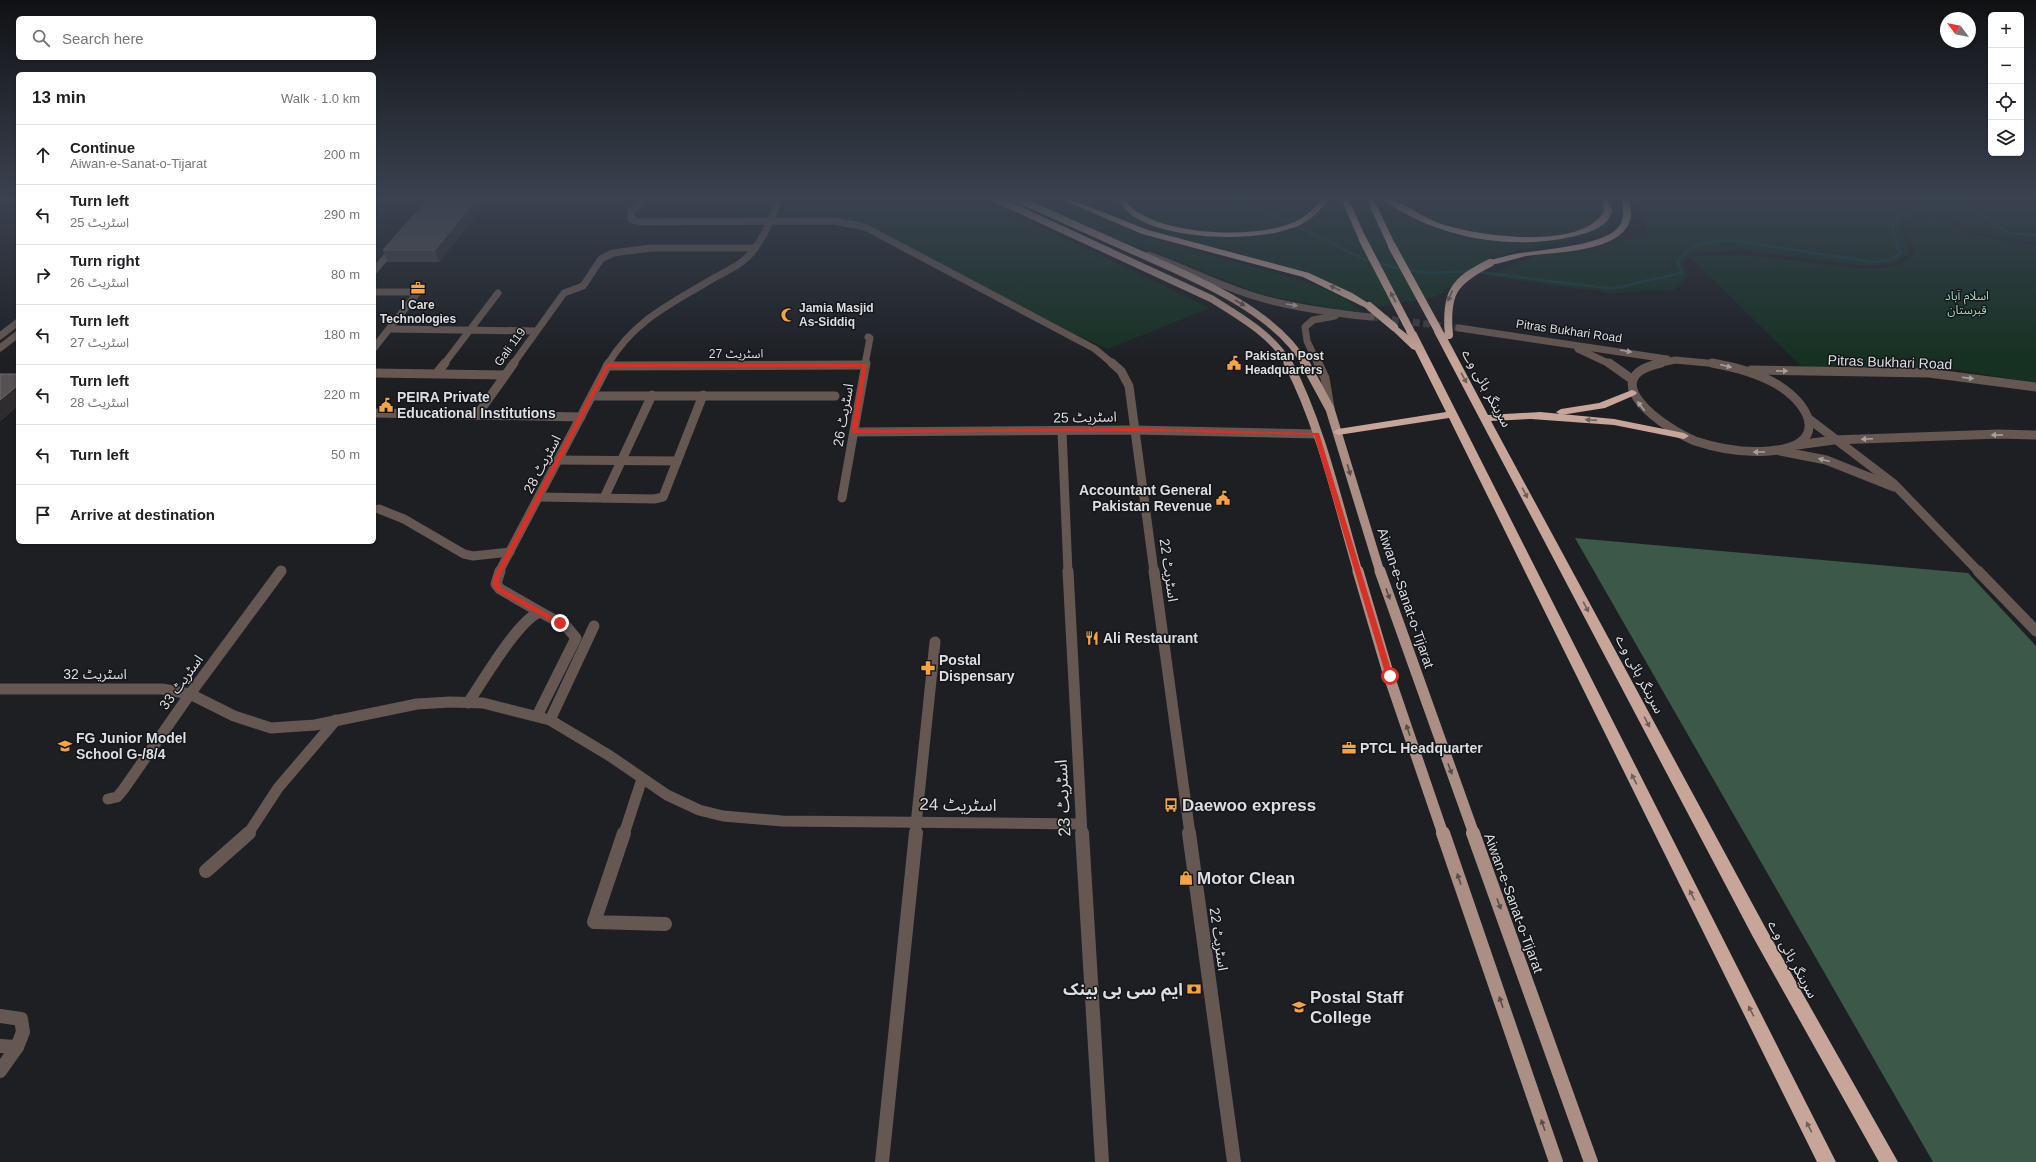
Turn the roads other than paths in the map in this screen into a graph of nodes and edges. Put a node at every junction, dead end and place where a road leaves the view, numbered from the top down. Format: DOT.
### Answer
graph roads {
  1 [pos="390,252"];
  2 [pos="620,252"];
  3 [pos="752,252"];
  4 [pos="911,252"];
  5 [pos="1111,252"];
  6 [pos="1134,252"];
  7 [pos="1139,252"];
  8 [pos="1219,252"];
  9 [pos="1369,252"];
  10 [pos="1396,252"];
  11 [pos="1539,252"];
  12 [pos="376,269"];
  13 [pos="376,292"];
  14 [pos="498,293"];
  15 [pos="1224,294"];
  16 [pos="1212,299"];
  17 [pos="1351,315"];
  18 [pos="1371,317"];
  19 [pos="16,324"];
  20 [pos="10,328"];
  21 [pos="16,328"];
  22 [pos="1459,328"];
  23 [pos="390,329"];
  24 [pos="470,329"];
  25 [pos="536,331"];
  26 [pos="1444,333"];
  27 [pos="0,336"];
  28 [pos="16,336"];
  29 [pos="868,337"];
  30 [pos="1559,343"];
  31 [pos="376,346"];
  32 [pos="0,348"];
  33 [pos="1422,353"];
  34 [pos="1675,360"];
  35 [pos="865,365"];
  36 [pos="607,366"];
  37 [pos="1743,370"];
  38 [pos="376,373"];
  39 [pos="437,373"];
  40 [pos="504,375"];
  41 [pos="1633,380"];
  42 [pos="2036,388"];
  43 [pos="1632,393"];
  44 [pos="652,395"];
  45 [pos="703,395"];
  46 [pos="592,396"];
  47 [pos="835,396"];
  48 [pos="1330,409"];
  49 [pos="376,413"];
  50 [pos="1452,414"];
  51 [pos="477,415"];
  52 [pos="1533,416"];
  53 [pos="581,418"];
  54 [pos="1486,418"];
  55 [pos="1809,419"];
  56 [pos="1134,430"];
  57 [pos="1062,431"];
  58 [pos="854,432"];
  59 [pos="1338,432"];
  60 [pos="1317,434"];
  61 [pos="2036,435"];
  62 [pos="1684,436"];
  63 [pos="1834,440"];
  64 [pos="1794,446"];
  65 [pos="1776,451"];
  66 [pos="558,460"];
  67 [pos="622,461"];
  68 [pos="676,461"];
  69 [pos="1900,490"];
  70 [pos="539,497"];
  71 [pos="604,498"];
  72 [pos="842,498"];
  73 [pos="379,510"];
  74 [pos="510,552"];
  75 [pos="278,574"];
  76 [pos="540,612"];
  77 [pos="594,626"];
  78 [pos="2036,631"];
  79 [pos="935,642"];
  80 [pos="0,689"];
  81 [pos="190,694"];
  82 [pos="468,703"];
  83 [pos="537,716"];
  84 [pos="336,720"];
  85 [pos="550,720"];
  86 [pos="642,779"];
  87 [pos="108,799"];
  88 [pos="916,822"];
  89 [pos="1081,824"];
  90 [pos="206,871"];
  91 [pos="664,924"];
  92 [pos="0,1016"];
  93 [pos="0,1046"];
  94 [pos="17,1046"];
  95 [pos="0,1071"];
  96 [pos="882,1162"];
  97 [pos="1102,1162"];
  98 [pos="1234,1162"];
  99 [pos="1556,1162"];
  100 [pos="1591,1162"];
  101 [pos="1827,1162"];
  102 [pos="1889,1162"];
  1 -- 12 [label="street"];
  2 -- 25 [label="street, Gali 119"];
  3 -- 36 [label="street, اسٹریٹ 28"];
  4 -- 56 [label="street, اسٹریٹ 22"];
  5 -- 16 [label="main road"];
  6 -- 15 [label="main road, Aiwan-e-Sanat-o-Tijarat"];
  7 -- 17 [label="street, one-way"];
  33 -- 8 [label="highway, one-way, bridge"];
  33 -- 9 [label="highway, one-way, bridge"];
  10 -- 26 [label="highway, سرینگر ہائی وے, bridge"];
  11 -- 26 [label="highway, one-way, bridge"];
  13 -- 23 [label="street"];
  14 -- 24 [label="street"];
  15 -- 16 [label="main road"];
  15 -- 48 [label="main road, Aiwan-e-Sanat-o-Tijarat, one-way"];
  16 -- 60 [label="main road"];
  17 -- 18 [label="street"];
  17 -- 48 [label="street"];
  19 -- 20 [label="street"];
  20 -- 21 [label="street"];
  20 -- 27 [label="street"];
  22 -- 30 [label="street, Pitras Bukhari Road"];
  23 -- 24 [label="street"];
  23 -- 31 [label="street"];
  24 -- 25 [label="street"];
  24 -- 39 [label="street"];
  25 -- 40 [label="street, Gali 119"];
  26 -- 54 [label="highway, سرینگر ہائی وے, one-way"];
  28 -- 32 [label="street"];
  29 -- 35 [label="street, اسٹریٹ 26"];
  30 -- 34 [label="street, Pitras Bukhari Road, one-way"];
  30 -- 41 [label="street"];
  33 -- 50 [label="highway"];
  34 -- 37 [label="street, one-way"];
  34 -- 41 [label="street"];
  35 -- 36 [label="street, اسٹریٹ 27"];
  35 -- 58 [label="street, اسٹریٹ 26"];
  36 -- 46 [label="street, اسٹریٹ 28"];
  37 -- 42 [label="street, Pitras Bukhari Road, one-way"];
  37 -- 55 [label="street"];
  38 -- 39 [label="street"];
  39 -- 40 [label="street"];
  40 -- 51 [label="street, Gali 119"];
  41 -- 43 [label="street"];
  43 -- 52 [label="highway"];
  62 -- 43 [label="street, one-way"];
  44 -- 45 [label="street"];
  44 -- 46 [label="street"];
  44 -- 67 [label="street"];
  45 -- 47 [label="street"];
  45 -- 68 [label="street"];
  46 -- 53 [label="street, اسٹریٹ 28"];
  48 -- 59 [label="main road, Aiwan-e-Sanat-o-Tijarat"];
  49 -- 51 [label="street"];
  50 -- 59 [label="highway"];
  101 -- 50 [label="highway, one-way"];
  51 -- 53 [label="street"];
  52 -- 54 [label="highway"];
  62 -- 52 [label="highway, one-way"];
  53 -- 66 [label="street, اسٹریٹ 28"];
  54 -- 102 [label="highway, سرینگر ہائی وے, one-way"];
  55 -- 63 [label="street"];
  55 -- 64 [label="street"];
  56 -- 57 [label="street, اسٹریٹ 25"];
  56 -- 60 [label="street, اسٹریٹ 25"];
  56 -- 98 [label="street, اسٹریٹ 22"];
  57 -- 58 [label="street, اسٹریٹ 25"];
  57 -- 89 [label="street, اسٹریٹ 23"];
  58 -- 72 [label="street, اسٹریٹ 26"];
  59 -- 100 [label="main road, Aiwan-e-Sanat-o-Tijarat, one-way"];
  99 -- 60 [label="main road, one-way"];
  61 -- 63 [label="street, one-way"];
  65 -- 62 [label="street, one-way"];
  63 -- 64 [label="street"];
  63 -- 69 [label="street"];
  64 -- 65 [label="street"];
  69 -- 65 [label="street, one-way"];
  66 -- 67 [label="street"];
  66 -- 70 [label="street, اسٹریٹ 28"];
  67 -- 68 [label="street"];
  67 -- 71 [label="street"];
  68 -- 71 [label="street"];
  69 -- 78 [label="street"];
  70 -- 71 [label="street"];
  70 -- 74 [label="street, اسٹریٹ 28"];
  73 -- 74 [label="street"];
  74 -- 76 [label="street, اسٹریٹ 28"];
  75 -- 81 [label="street, اسٹریٹ 33"];
  76 -- 82 [label="street"];
  76 -- 83 [label="street"];
  77 -- 85 [label="street"];
  79 -- 88 [label="street"];
  80 -- 81 [label="street, اسٹریٹ 32"];
  81 -- 84 [label="street, اسٹریٹ 32"];
  81 -- 87 [label="street, اسٹریٹ 33"];
  82 -- 83 [label="street, اسٹریٹ 32"];
  82 -- 84 [label="street, اسٹریٹ 32"];
  83 -- 85 [label="street, اسٹریٹ 24"];
  84 -- 90 [label="street"];
  85 -- 86 [label="street, اسٹریٹ 24"];
  86 -- 88 [label="street, اسٹریٹ 24"];
  86 -- 91 [label="street"];
  88 -- 89 [label="street, اسٹریٹ 24"];
  88 -- 96 [label="street"];
  89 -- 97 [label="street, اسٹریٹ 23"];
  92 -- 94 [label="street"];
  93 -- 94 [label="street"];
  94 -- 95 [label="street"];
}
